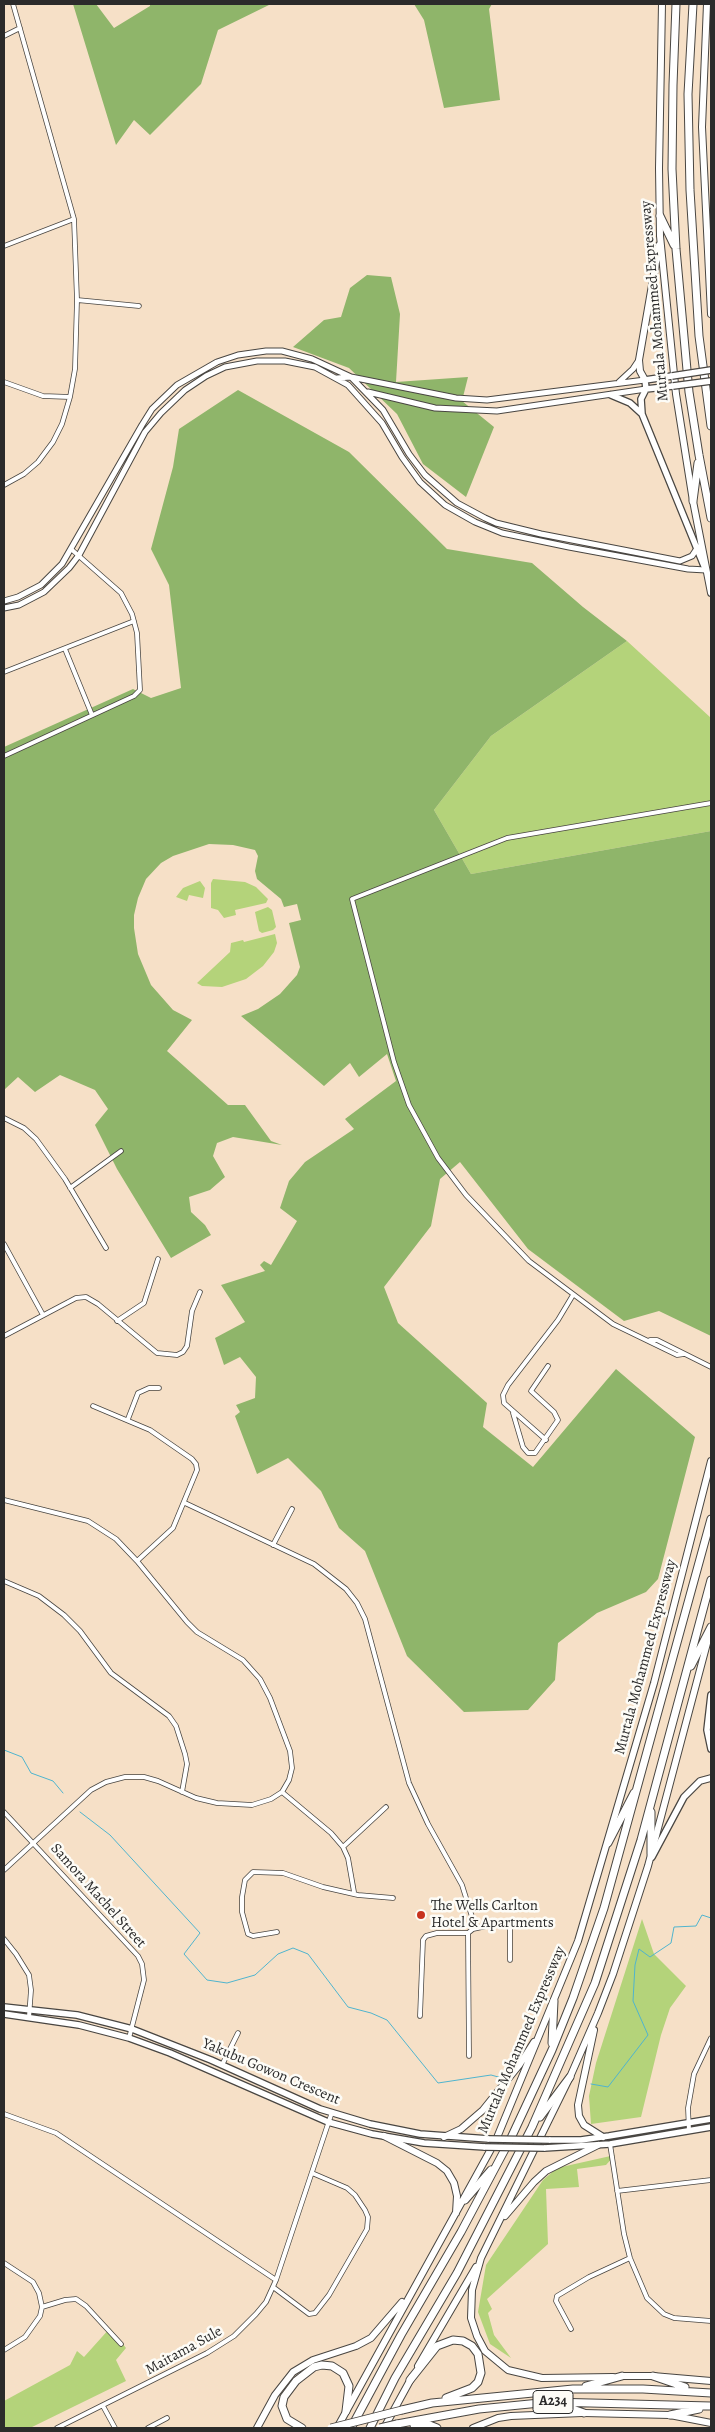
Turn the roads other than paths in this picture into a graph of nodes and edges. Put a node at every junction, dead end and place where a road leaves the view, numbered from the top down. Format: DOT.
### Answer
graph roads {
  1 [pos="13,4"];
  2 [pos="662,4"];
  3 [pos="676,4"];
  4 [pos="693,4"];
  5 [pos="707,4"];
  6 [pos="20,28"];
  7 [pos="4,36"];
  8 [pos="660,216"];
  9 [pos="74,219"];
  10 [pos="660,236"];
  11 [pos="706,245"];
  12 [pos="4,246"];
  13 [pos="676,249"];
  14 [pos="711,262"];
  15 [pos="77,300"];
  16 [pos="139,306"];
  17 [pos="711,314"];
  18 [pos="639,360"];
  19 [pos="711,370"];
  20 [pos="337,378"];
  21 [pos="352,378"];
  22 [pos="645,380"];
  23 [pos="711,381"];
  24 [pos="4,382"];
  25 [pos="618,383"];
  26 [pos="646,390"];
  27 [pos="355,391"];
  28 [pos="367,392"];
  29 [pos="611,395"];
  30 [pos="70,397"];
  31 [pos="642,414"];
  32 [pos="711,426"];
  33 [pos="698,456"];
  34 [pos="4,485"];
  35 [pos="693,502"];
  36 [pos="711,518"];
  37 [pos="540,533"];
  38 [pos="539,540"];
  39 [pos="701,543"];
  40 [pos="71,550"];
  41 [pos="697,550"];
  42 [pos="79,555"];
  43 [pos="706,570"];
  44 [pos="711,593"];
  45 [pos="4,601"];
  46 [pos="4,608"];
  47 [pos="134,622"];
  48 [pos="65,649"];
  49 [pos="4,672"];
  50 [pos="92,716"];
  51 [pos="4,756"];
  52 [pos="711,803"];
  53 [pos="4,1118"];
  54 [pos="121,1151"];
  55 [pos="70,1188"];
  56 [pos="4,1244"];
  57 [pos="106,1248"];
  58 [pos="158,1258"];
  59 [pos="200,1292"];
  60 [pos="573,1295"];
  61 [pos="43,1314"];
  62 [pos="117,1322"];
  63 [pos="4,1336"];
  64 [pos="548,1366"];
  65 [pos="711,1367"];
  66 [pos="159,1388"];
  67 [pos="93,1406"];
  68 [pos="512,1411"];
  69 [pos="128,1419"];
  70 [pos="546,1440"];
  71 [pos="711,1461"];
  72 [pos="4,1500"];
  73 [pos="184,1503"];
  74 [pos="292,1509"];
  75 [pos="711,1519"];
  76 [pos="273,1544"];
  77 [pos="137,1561"];
  78 [pos="711,1580"];
  79 [pos="4,1581"];
  80 [pos="711,1628"];
  81 [pos="684,1679"];
  82 [pos="711,1695"];
  83 [pos="711,1749"];
  84 [pos="709,1778"];
  85 [pos="641,1780"];
  86 [pos="182,1792"];
  87 [pos="282,1792"];
  88 [pos="651,1802"];
  89 [pos="386,1807"];
  90 [pos="4,1812"];
  91 [pos="33,1843"];
  92 [pos="608,1843"];
  93 [pos="343,1848"];
  94 [pos="651,1854"];
  95 [pos="648,1866"];
  96 [pos="4,1870"];
  97 [pos="354,1892"];
  98 [pos="393,1898"];
  99 [pos="473,1929"];
  100 [pos="277,1932"];
  101 [pos="468,1933"];
  102 [pos="4,1939"];
  103 [pos="510,1960"];
  104 [pos="554,2001"];
  105 [pos="4,2006"];
  106 [pos="30,2008"];
  107 [pos="598,2013"];
  108 [pos="4,2014"];
  109 [pos="420,2016"];
  110 [pos="29,2017"];
  111 [pos="544,2026"];
  112 [pos="132,2029"];
  113 [pos="238,2033"];
  114 [pos="129,2038"];
  115 [pos="711,2038"];
  116 [pos="552,2050"];
  117 [pos="470,2056"];
  118 [pos="222,2066"];
  119 [pos="570,2077"];
  120 [pos="332,2112"];
  121 [pos="4,2114"];
  122 [pos="711,2119"];
  123 [pos="328,2122"];
  124 [pos="688,2122"];
  125 [pos="532,2127"];
  126 [pos="711,2128"];
  127 [pos="689,2131"];
  128 [pos="384,2136"];
  129 [pos="444,2137"];
  130 [pos="603,2137"];
  131 [pos="610,2144"];
  132 [pos="598,2145"];
  133 [pos="498,2162"];
  134 [pos="312,2173"];
  135 [pos="711,2180"];
  136 [pos="617,2191"];
  137 [pos="464,2200"];
  138 [pos="456,2213"];
  139 [pos="499,2222"];
  140 [pos="481,2258"];
  141 [pos="630,2258"];
  142 [pos="4,2265"];
  143 [pos="276,2280"];
  144 [pos="273,2287"];
  145 [pos="411,2291"];
  146 [pos="42,2307"];
  147 [pos="711,2321"];
  148 [pos="571,2329"];
  149 [pos="122,2344"];
  150 [pos="4,2350"];
  151 [pos="622,2376"];
  152 [pos="653,2376"];
  153 [pos="410,2380"];
  154 [pos="711,2381"];
  155 [pos="573,2389"];
  156 [pos="698,2391"];
  157 [pos="711,2393"];
  158 [pos="550,2402"];
  159 [pos="432,2403"];
  160 [pos="103,2406"];
  161 [pos="710,2406"];
  162 [pos="346,2411"];
  163 [pos="584,2413"];
  164 [pos="670,2415"];
  165 [pos="167,2418"];
  166 [pos="711,2423"];
  167 [pos="399,2424"];
  168 [pos="57,2428"];
  169 [pos="115,2428"];
  170 [pos="148,2428"];
  171 [pos="257,2428"];
  172 [pos="302,2428"];
  173 [pos="331,2428"];
  174 [pos="337,2428"];
  175 [pos="351,2428"];
  176 [pos="370,2428"];
  177 [pos="382,2428"];
  178 [pos="437,2428"];
  179 [pos="473,2428"];
  1 -- 6 [label="street"];
  2 -- 8 [label="main road, Murtala Mohammed Expressway"];
  3 -- 13 [label="highway, Murtala Mohammed Expressway"];
  4 -- 32 [label="highway"];
  5 -- 11 [label="main road"];
  6 -- 7 [label="street"];
  6 -- 9 [label="street"];
  8 -- 10 [label="main road, Murtala Mohammed Expressway"];
  8 -- 13 [label="highway"];
  9 -- 12 [label="street"];
  9 -- 15 [label="street"];
  10 -- 18 [label="main road"];
  10 -- 35 [label="main road, Murtala Mohammed Expressway"];
  11 -- 14 [label="main road"];
  11 -- 17 [label="main road"];
  13 -- 33 [label="highway, Murtala Mohammed Expressway"];
  15 -- 16 [label="street"];
  15 -- 30 [label="street"];
  18 -- 22 [label="main road"];
  18 -- 25 [label="street"];
  19 -- 22 [label="main road, bridge"];
  20 -- 21 [label="street"];
  20 -- 27 [label="street"];
  20 -- 42 [label="street"];
  21 -- 25 [label="street"];
  21 -- 28 [label="street"];
  21 -- 40 [label="street"];
  22 -- 25 [label="street"];
  22 -- 26 [label="main road"];
  23 -- 26 [label="main road, bridge"];
  24 -- 30 [label="street"];
  26 -- 29 [label="street"];
  26 -- 31 [label="main road"];
  27 -- 28 [label="street"];
  27 -- 38 [label="street"];
  28 -- 29 [label="street"];
  28 -- 37 [label="street"];
  29 -- 31 [label="main road"];
  30 -- 34 [label="street"];
  31 -- 41 [label="main road"];
  33 -- 35 [label="highway"];
  33 -- 36 [label="highway, Murtala Mohammed Expressway"];
  35 -- 39 [label="main road, Murtala Mohammed Expressway"];
  37 -- 38 [label="street"];
  37 -- 41 [label="street"];
  38 -- 43 [label="street"];
  39 -- 41 [label="street"];
  39 -- 43 [label="main road, Murtala Mohammed Expressway"];
  40 -- 42 [label="street"];
  40 -- 45 [label="street"];
  41 -- 43 [label="main road"];
  42 -- 46 [label="street"];
  42 -- 47 [label="street"];
  43 -- 44 [label="main road, Murtala Mohammed Expressway"];
  47 -- 48 [label="street"];
  47 -- 50 [label="street"];
  48 -- 49 [label="street"];
  48 -- 50 [label="street"];
  50 -- 51 [label="street"];
  52 -- 60 [label="street"];
  53 -- 55 [label="street"];
  54 -- 55 [label="street"];
  55 -- 57 [label="street"];
  56 -- 61 [label="street"];
  58 -- 62 [label="street"];
  59 -- 62 [label="street"];
  60 -- 65 [label="street"];
  60 -- 68 [label="street"];
  61 -- 62 [label="street"];
  61 -- 63 [label="street"];
  64 -- 70 [label="street"];
  66 -- 69 [label="street"];
  67 -- 69 [label="street"];
  68 -- 70 [label="street"];
  68 -- 70 [label="street"];
  69 -- 73 [label="street"];
  71 -- 92 [label="main road, Murtala Mohammed Expressway"];
  72 -- 77 [label="street"];
  73 -- 76 [label="street"];
  73 -- 77 [label="street"];
  74 -- 76 [label="street"];
  75 -- 85 [label="highway, Murtala Mohammed Expressway"];
  76 -- 99 [label="street"];
  77 -- 87 [label="street"];
  78 -- 81 [label="highway"];
  79 -- 86 [label="street"];
  80 -- 81 [label="highway"];
  80 -- 94 [label="main road"];
  81 -- 88 [label="highway"];
  82 -- 83 [label="main road"];
  84 -- 95 [label="main road"];
  85 -- 92 [label="highway"];
  85 -- 116 [label="highway, Murtala Mohammed Expressway"];
  86 -- 87 [label="street"];
  86 -- 91 [label="street"];
  87 -- 93 [label="street"];
  88 -- 94 [label="highway"];
  88 -- 125 [label="highway"];
  89 -- 93 [label="street"];
  90 -- 91 [label="street, Samora Machel Street"];
  91 -- 96 [label="street"];
  91 -- 112 [label="street, Samora Machel Street"];
  92 -- 104 [label="main road, Murtala Mohammed Expressway"];
  93 -- 97 [label="street"];
  94 -- 95 [label="main road"];
  95 -- 107 [label="main road"];
  97 -- 98 [label="street"];
  97 -- 100 [label="street"];
  99 -- 101 [label="street"];
  99 -- 103 [label="street"];
  101 -- 109 [label="street"];
  101 -- 117 [label="street"];
  102 -- 106 [label="street"];
  104 -- 111 [label="main road, Murtala Mohammed Expressway"];
  104 -- 116 [label="highway"];
  105 -- 106 [label="main road, Yakubu Gowon Crescent"];
  106 -- 110 [label="street"];
  106 -- 112 [label="main road, Yakubu Gowon Crescent"];
  107 -- 119 [label="main road"];
  107 -- 130 [label="main road"];
  108 -- 110 [label="main road, Yakubu Gowon Crescent"];
  110 -- 114 [label="main road, Yakubu Gowon Crescent"];
  111 -- 129 [label="main road"];
  111 -- 137 [label="main road, Murtala Mohammed Expressway"];
  112 -- 114 [label="street, Samora Machel Street"];
  112 -- 118 [label="main road, Yakubu Gowon Crescent"];
  113 -- 118 [label="street"];
  114 -- 123 [label="main road, Yakubu Gowon Crescent"];
  115 -- 124 [label="street"];
  116 -- 133 [label="highway, Murtala Mohammed Expressway"];
  118 -- 120 [label="main road, Yakubu Gowon Crescent"];
  119 -- 125 [label="highway"];
  119 -- 139 [label="main road"];
  120 -- 123 [label="street, Maitama Sule"];
  120 -- 129 [label="main road, Yakubu Gowon Crescent"];
  121 -- 143 [label="street"];
  122 -- 124 [label="main road, Yakubu Gowon Crescent"];
  123 -- 128 [label="main road, Yakubu Gowon Crescent"];
  123 -- 134 [label="street, Maitama Sule"];
  124 -- 127 [label="street"];
  124 -- 130 [label="main road, Yakubu Gowon Crescent"];
  125 -- 176 [label="highway"];
  126 -- 127 [label="main road, Yakubu Gowon Crescent"];
  127 -- 131 [label="main road, Yakubu Gowon Crescent"];
  128 -- 132 [label="main road, Yakubu Gowon Crescent, bridge"];
  128 -- 138 [label="main road"];
  129 -- 130 [label="main road, Yakubu Gowon Crescent, bridge"];
  131 -- 132 [label="main road, Yakubu Gowon Crescent"];
  131 -- 136 [label="street"];
  132 -- 139 [label="main road"];
  133 -- 137 [label="highway"];
  133 -- 175 [label="highway, Murtala Mohammed Expressway"];
  134 -- 143 [label="street, Maitama Sule"];
  134 -- 144 [label="street"];
  135 -- 136 [label="street"];
  136 -- 141 [label="street"];
  137 -- 138 [label="main road, Murtala Mohammed Expressway"];
  138 -- 145 [label="main road, Murtala Mohammed Expressway"];
  139 -- 140 [label="main road"];
  140 -- 151 [label="main road"];
  140 -- 153 [label="main road"];
  141 -- 147 [label="street"];
  141 -- 148 [label="street"];
  142 -- 146 [label="street"];
  143 -- 144 [label="street, Maitama Sule"];
  144 -- 160 [label="street, Maitama Sule"];
  145 -- 162 [label="main road, Murtala Mohammed Expressway"];
  145 -- 171 [label="main road"];
  146 -- 149 [label="street"];
  146 -- 150 [label="street"];
  151 -- 152 [label="main road"];
  151 -- 155 [label="highway"];
  152 -- 154 [label="main road"];
  152 -- 156 [label="highway"];
  153 -- 159 [label="highway"];
  153 -- 177 [label="main road"];
  155 -- 156 [label="highway, A234"];
  155 -- 159 [label="highway, A234"];
  156 -- 157 [label="highway, A234"];
  158 -- 161 [label="highway, A234"];
  158 -- 163 [label="highway"];
  158 -- 167 [label="highway, A234"];
  159 -- 173 [label="highway, A234, bridge"];
  160 -- 168 [label="street, Maitama Sule"];
  160 -- 169 [label="street"];
  161 -- 164 [label="highway"];
  162 -- 172 [label="highway"];
  162 -- 174 [label="main road, Murtala Mohammed Expressway"];
  163 -- 164 [label="main road"];
  163 -- 179 [label="main road"];
  164 -- 166 [label="main road"];
  165 -- 170 [label="street"];
  167 -- 177 [label="highway, A234, bridge"];
  167 -- 178 [label="highway"];
}
